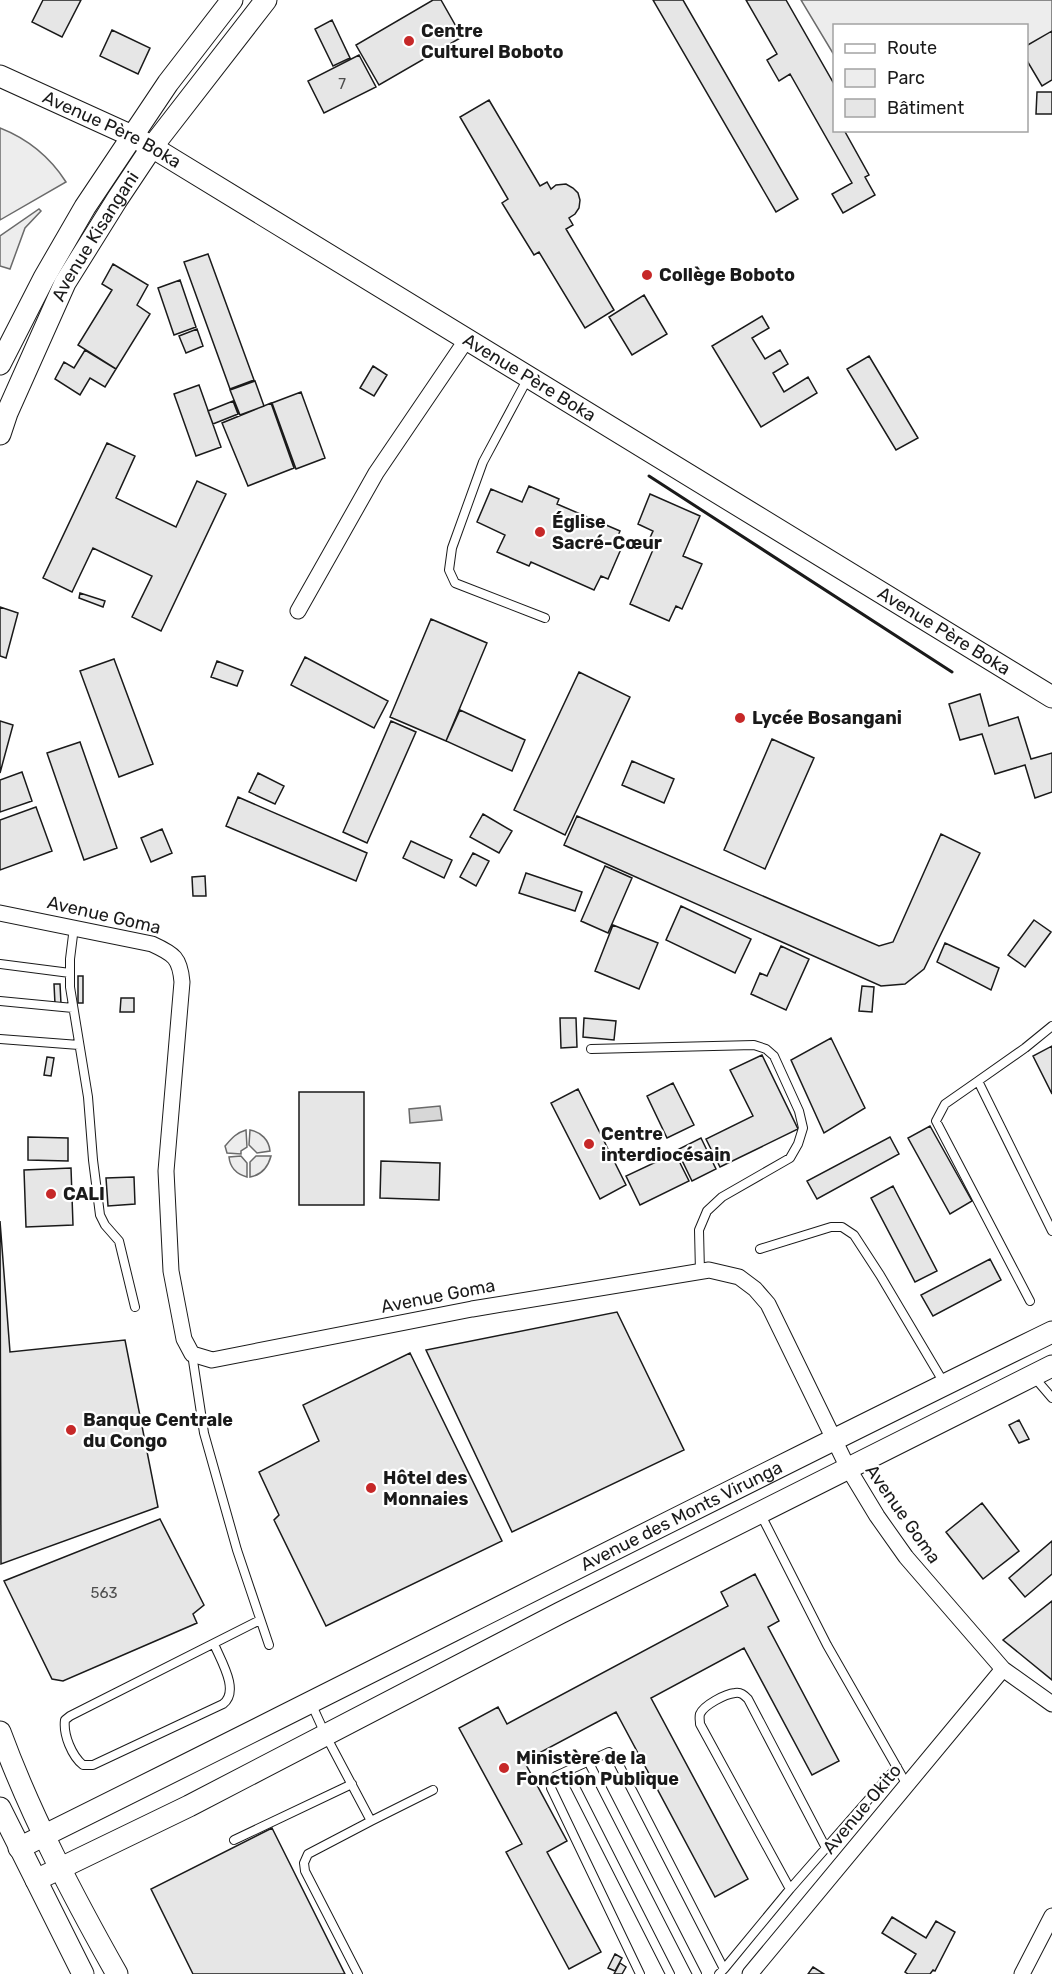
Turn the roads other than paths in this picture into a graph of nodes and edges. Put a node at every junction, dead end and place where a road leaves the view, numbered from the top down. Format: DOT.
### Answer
graph roads {
  1 [pos="232,0"];
  2 [pos="266,0"];
  3 [pos="0,76"];
  4 [pos="132,136"];
  5 [pos="152,147"];
  6 [pos="467,339"];
  7 [pos="0,364"];
  8 [pos="529,377"];
  9 [pos="0,434"];
  10 [pos="298,611"];
  11 [pos="545,618"];
  12 [pos="1052,697"];
  13 [pos="0,913"];
  14 [pos="74,927"];
  15 [pos="0,964"];
  16 [pos="70,973"];
  17 [pos="0,1001"];
  18 [pos="73,1008"];
  19 [pos="1052,1026"];
  20 [pos="0,1040"];
  21 [pos="79,1045"];
  22 [pos="591,1049"];
  23 [pos="978,1081"];
  24 [pos="1052,1231"];
  25 [pos="760,1249"];
  26 [pos="700,1272"];
  27 [pos="1030,1301"];
  28 [pos="135,1307"];
  29 [pos="1052,1332"];
  30 [pos="192,1354"];
  31 [pos="1052,1366"];
  32 [pos="1033,1376"];
  33 [pos="945,1384"];
  34 [pos="1052,1398"];
  35 [pos="833,1438"];
  36 [pos="848,1468"];
  37 [pos="760,1513"];
  38 [pos="260,1620"];
  39 [pos="214,1644"];
  40 [pos="269,1645"];
  41 [pos="1003,1669"];
  42 [pos="311,1702"];
  43 [pos="1052,1704"];
  44 [pos="0,1732"];
  45 [pos="326,1736"];
  46 [pos="588,1761"];
  47 [pos="897,1767"];
  48 [pos="567,1771"];
  49 [pos="352,1784"];
  50 [pos="907,1785"];
  51 [pos="434,1790"];
  52 [pos="0,1808"];
  53 [pos="371,1821"];
  54 [pos="44,1835"];
  55 [pos="234,1840"];
  56 [pos="19,1848"];
  57 [pos="826,1848"];
  58 [pos="61,1868"];
  59 [pos="36,1880"];
  60 [pos="790,1888"];
  61 [pos="1052,1916"];
  62 [pos="722,1971"];
  63 [pos="83,1974"];
  64 [pos="117,1974"];
  65 [pos="358,1974"];
  66 [pos="639,1974"];
  67 [pos="670,1974"];
  68 [pos="697,1974"];
  69 [pos="750,1974"];
  70 [pos="1022,1974"];
  1 -- 4 [label="street"];
  2 -- 5 [label="street, Avenue Kisangani"];
  3 -- 4 [label="street, Avenue Père Boka"];
  4 -- 5 [label="street, Avenue Père Boka"];
  4 -- 7 [label="street"];
  5 -- 6 [label="street, Avenue Père Boka"];
  5 -- 9 [label="street, Avenue Kisangani"];
  6 -- 8 [label="street, Avenue Père Boka"];
  6 -- 10 [label="street"];
  8 -- 11 [label="lane"];
  8 -- 12 [label="street, Avenue Père Boka"];
  13 -- 14 [label="street, Avenue Goma"];
  14 -- 16 [label="lane"];
  14 -- 30 [label="street, Avenue Goma"];
  15 -- 16 [label="lane"];
  16 -- 18 [label="lane"];
  17 -- 18 [label="lane"];
  18 -- 21 [label="lane"];
  19 -- 23 [label="lane"];
  20 -- 21 [label="lane"];
  21 -- 28 [label="lane"];
  22 -- 26 [label="lane"];
  23 -- 24 [label="lane"];
  23 -- 27 [label="lane"];
  25 -- 33 [label="lane"];
  26 -- 30 [label="street, Avenue Goma"];
  26 -- 35 [label="street, Avenue Goma"];
  29 -- 33 [label="street, Avenue des Monts Virunga"];
  30 -- 38 [label="lane"];
  31 -- 32 [label="street, Avenue des Monts Virunga"];
  32 -- 34 [label="lane"];
  32 -- 36 [label="street, Avenue des Monts Virunga"];
  33 -- 35 [label="street, Avenue des Monts Virunga"];
  35 -- 36 [label="street, Avenue Goma"];
  35 -- 42 [label="street, Avenue des Monts Virunga"];
  36 -- 37 [label="street, Avenue des Monts Virunga"];
  36 -- 41 [label="street, Avenue Goma"];
  37 -- 45 [label="street, Avenue des Monts Virunga"];
  37 -- 47 [label="lane"];
  38 -- 39 [label="lane"];
  38 -- 40 [label="lane"];
  39 -- 39 [label="lane"];
  41 -- 43 [label="street, Avenue Goma"];
  41 -- 50 [label="street, Avenue Okito"];
  42 -- 45 [label="lane"];
  42 -- 54 [label="street, Avenue des Monts Virunga"];
  44 -- 54 [label="street"];
  45 -- 49 [label="lane"];
  45 -- 58 [label="street, Avenue des Monts Virunga"];
  46 -- 48 [label="lane"];
  46 -- 62 [label="lane"];
  46 -- 68 [label="lane"];
  47 -- 50 [label="lane"];
  47 -- 57 [label="lane"];
  48 -- 66 [label="lane"];
  48 -- 67 [label="lane"];
  49 -- 53 [label="lane"];
  49 -- 55 [label="lane"];
  50 -- 69 [label="street, Avenue Okito"];
  51 -- 53 [label="lane"];
  52 -- 56 [label="street"];
  53 -- 65 [label="lane"];
  54 -- 56 [label="street, Avenue des Monts Virunga"];
  54 -- 58 [label="street"];
  56 -- 59 [label="street"];
  57 -- 60 [label="lane"];
  57 -- 60 [label="lane"];
  58 -- 59 [label="street, Avenue des Monts Virunga"];
  58 -- 64 [label="street"];
  59 -- 63 [label="street"];
  60 -- 62 [label="lane"];
  61 -- 70 [label="street"];
}
